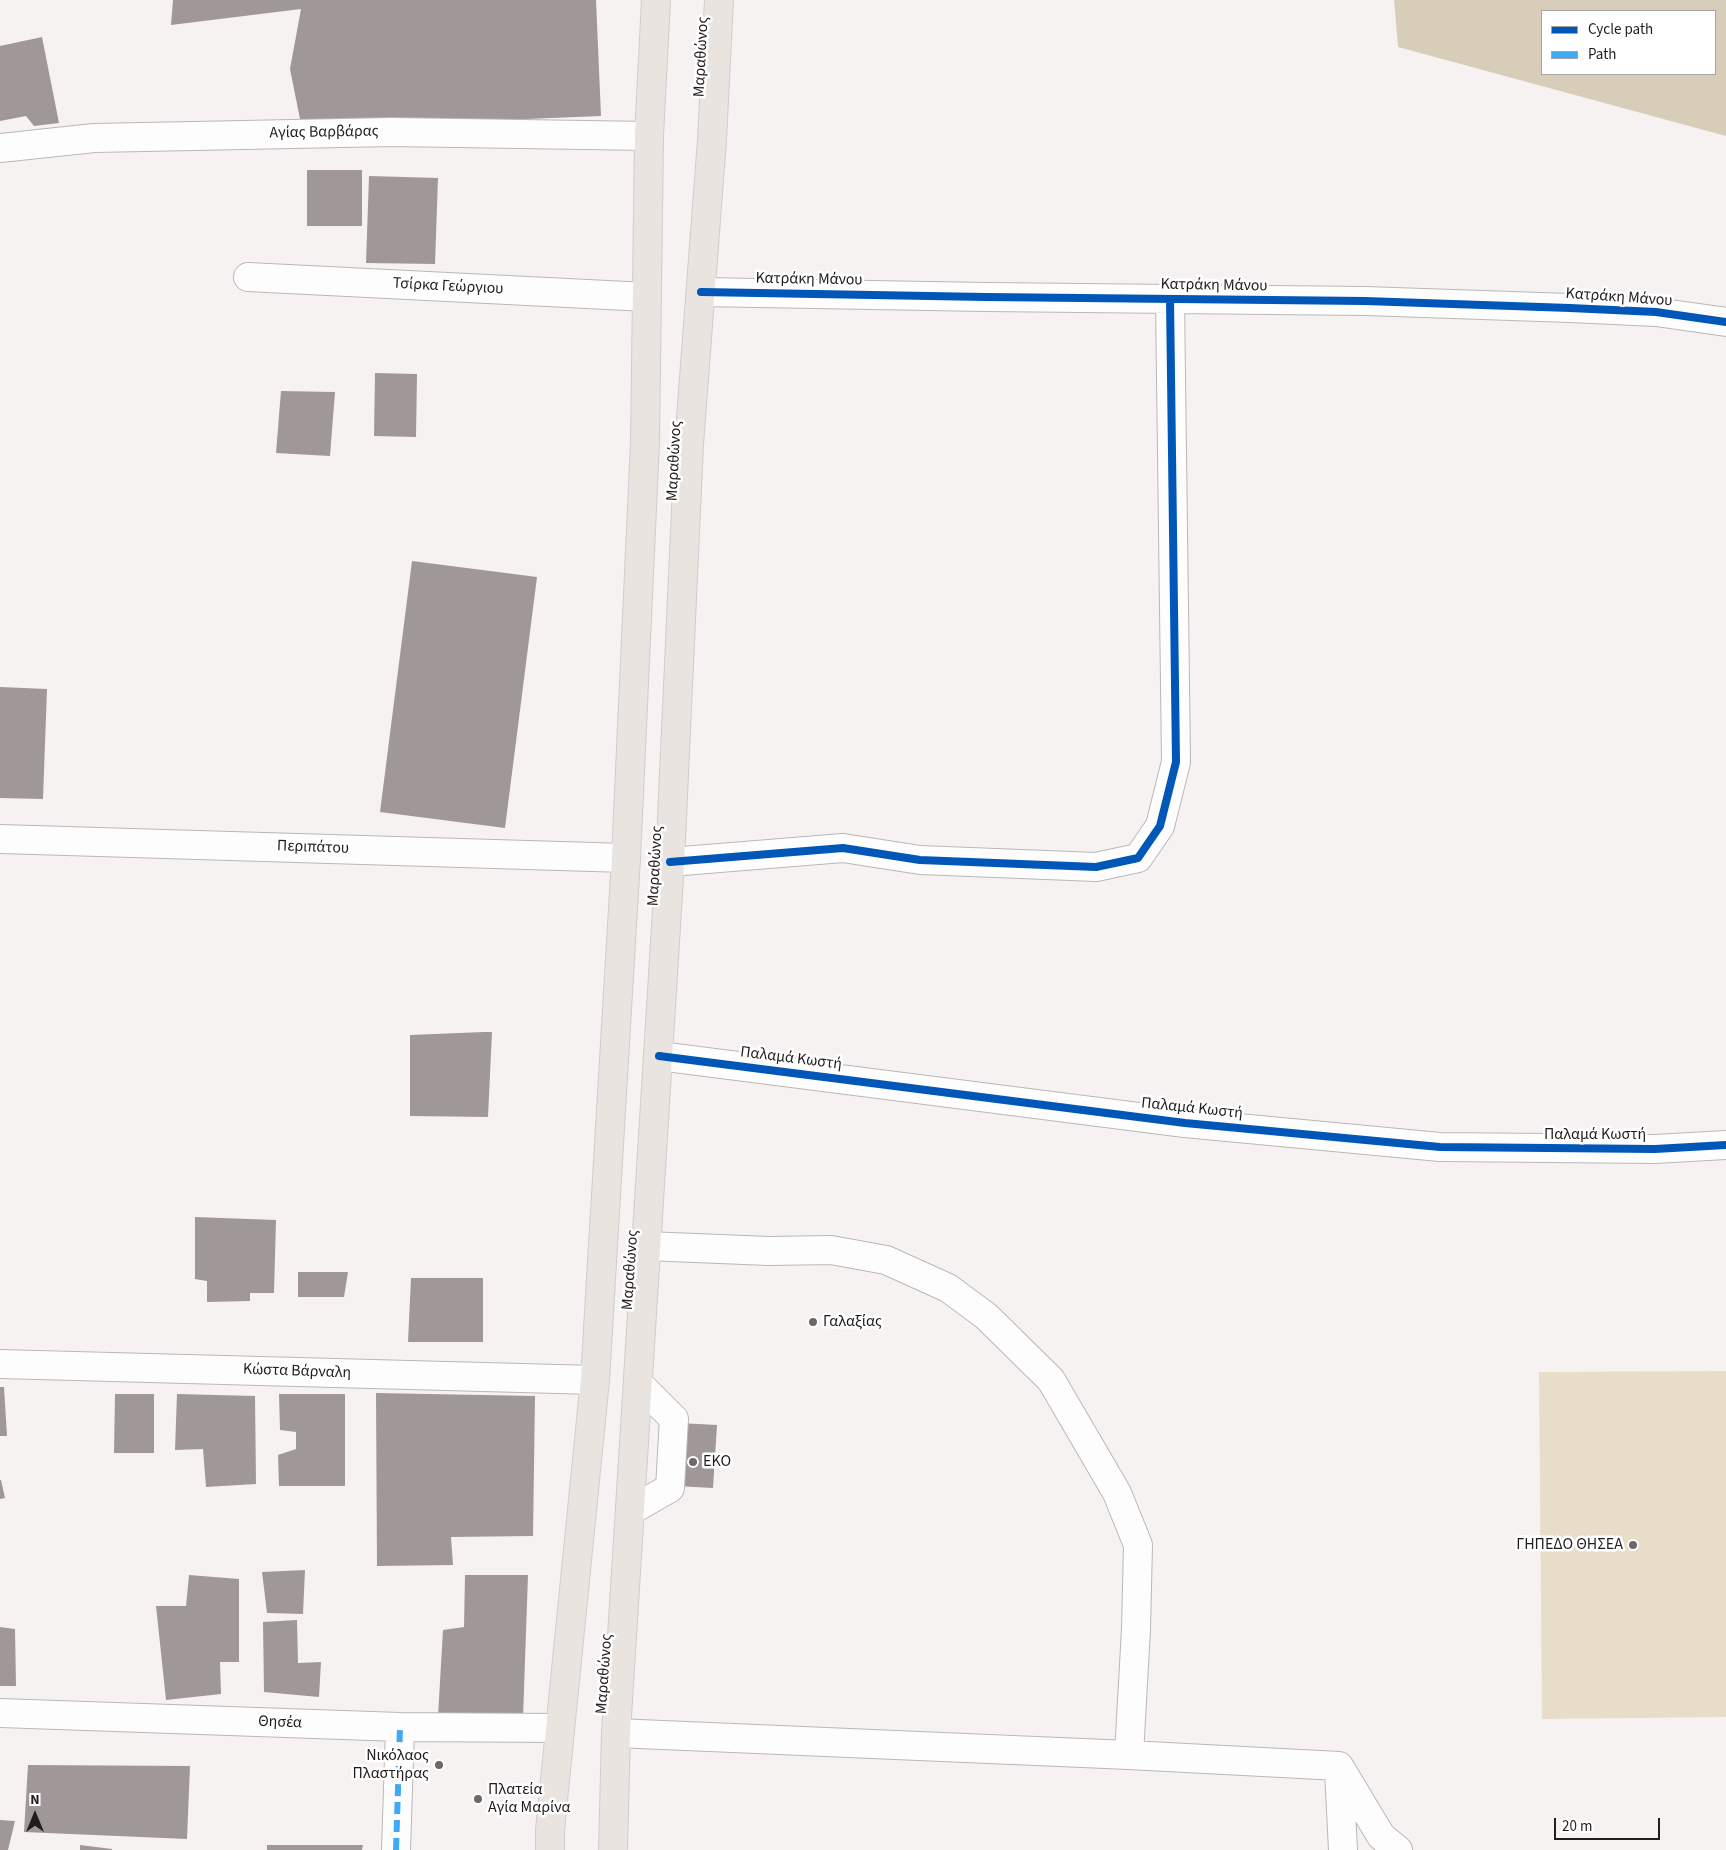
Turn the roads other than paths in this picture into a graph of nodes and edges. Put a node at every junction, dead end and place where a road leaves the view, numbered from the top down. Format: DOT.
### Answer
graph roads {
  1 [pos="656,0"];
  2 [pos="719,0"];
  3 [pos="649,136"];
  4 [pos="0,148"];
  5 [pos="248,277"];
  6 [pos="701,292"];
  7 [pos="647,297"];
  8 [pos="1170,299"];
  9 [pos="1726,322"];
  10 [pos="0,839"];
  11 [pos="626,858"];
  12 [pos="670,862"];
  13 [pos="659,1056"];
  14 [pos="1726,1145"];
  15 [pos="646,1246"];
  16 [pos="0,1364"];
  17 [pos="594,1380"];
  18 [pos="638,1383"];
  19 [pos="630,1512"];
  20 [pos="0,1713"];
  21 [pos="400,1727"];
  22 [pos="560,1728"];
  23 [pos="616,1733"];
  24 [pos="1129,1755"];
  25 [pos="1339,1766"];
  26 [pos="396,1850"];
  27 [pos="550,1850"];
  28 [pos="613,1850"];
  29 [pos="1343,1850"];
  30 [pos="1398,1850"];
  1 -- 3 [label="main road, Μαραθώνος"];
  2 -- 6 [label="main road, Μαραθώνος"];
  3 -- 4 [label="street, Αγίας Βαρβάρας"];
  3 -- 7 [label="main road, Μαραθώνος"];
  5 -- 7 [label="street, Τσίρκα Γεώργιου"];
  6 -- 8 [label="street, Κατράκη Μάνου"];
  6 -- 12 [label="main road, Μαραθώνος"];
  7 -- 11 [label="main road, Μαραθώνος"];
  8 -- 9 [label="street, Κατράκη Μάνου"];
  8 -- 12 [label="street"];
  10 -- 11 [label="street, Περιπάτου"];
  11 -- 17 [label="main road, Μαραθώνος"];
  12 -- 13 [label="main road, Μαραθώνος"];
  13 -- 14 [label="street, Παλαμά Κωστή"];
  13 -- 15 [label="main road, Μαραθώνος"];
  15 -- 18 [label="main road, Μαραθώνος"];
  15 -- 24 [label="street"];
  16 -- 17 [label="street, Κώστα Βάρναλη"];
  17 -- 22 [label="main road, Μαραθώνος"];
  18 -- 19 [label="main road, Μαραθώνος"];
  18 -- 19 [label="street"];
  19 -- 23 [label="main road, Μαραθώνος"];
  20 -- 21 [label="street, Θησέα"];
  21 -- 22 [label="street, Θησέα"];
  21 -- 26 [label="street"];
  22 -- 27 [label="main road, Μαραθώνος"];
  23 -- 24 [label="street"];
  23 -- 28 [label="main road, Μαραθώνος"];
  24 -- 25 [label="street"];
  25 -- 29 [label="street"];
  25 -- 30 [label="street"];
}
